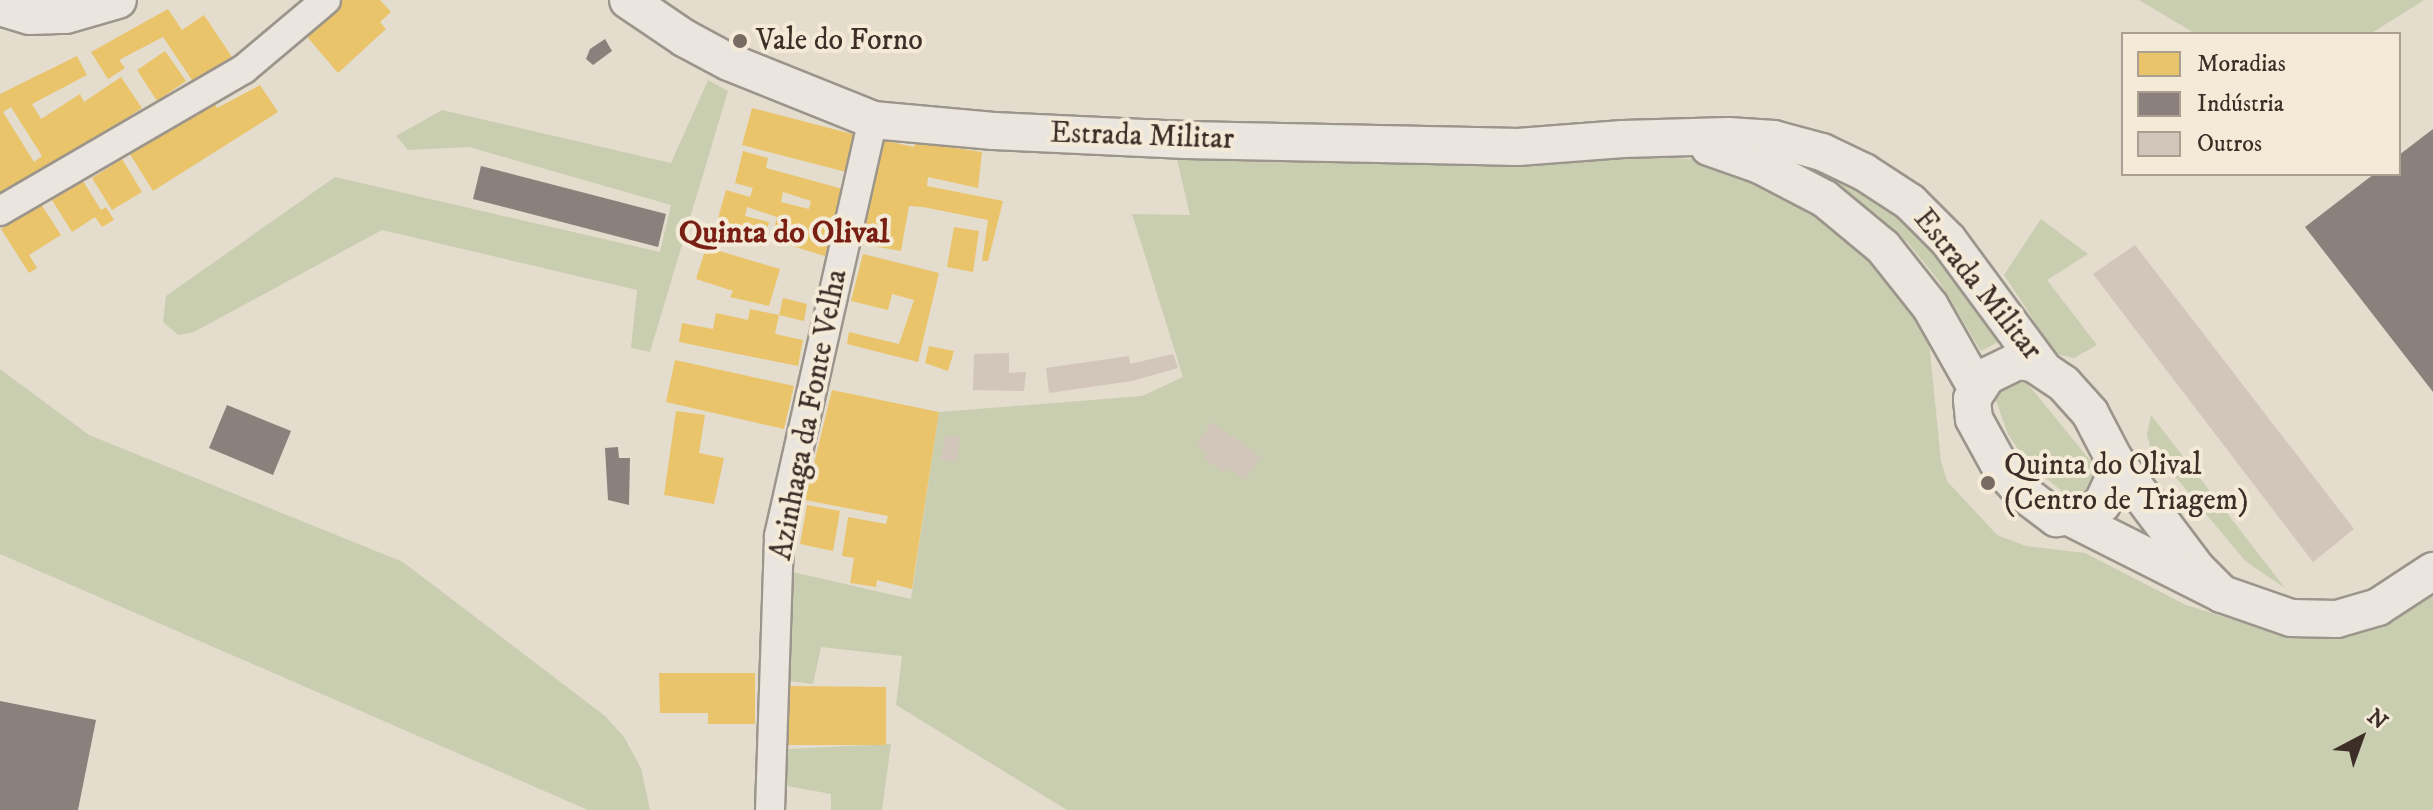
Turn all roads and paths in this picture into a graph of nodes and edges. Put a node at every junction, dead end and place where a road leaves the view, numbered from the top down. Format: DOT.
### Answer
graph roads {
  1 [pos="118,0"];
  2 [pos="326,0"];
  3 [pos="628,0"];
  4 [pos="0,7"];
  5 [pos="873,120"];
  6 [pos="1685,139"];
  7 [pos="0,211"];
  8 [pos="2043,369"];
  9 [pos="1977,389"];
  10 [pos="2114,459"];
  11 [pos="2071,518"];
  12 [pos="2433,571"];
  13 [pos="2222,594"];
  14 [pos="770,810"];
  1 -- 4 [label="street"];
  2 -- 7 [label="street"];
  3 -- 5 [label="street, Estrada Militar"];
  5 -- 6 [label="street, Estrada Militar"];
  5 -- 14 [label="street, Azinhaga da Fonte Velha"];
  6 -- 8 [label="street, Estrada Militar"];
  6 -- 9 [label="street, Estrada Militar"];
  8 -- 9 [label="street, Estrada Militar"];
  8 -- 10 [label="street, Estrada Militar"];
  9 -- 11 [label="street, Estrada Militar"];
  10 -- 11 [label="street"];
  10 -- 13 [label="street, Estrada Militar"];
  11 -- 13 [label="street, Estrada Militar"];
  12 -- 13 [label="street, Estrada Militar"];
}
